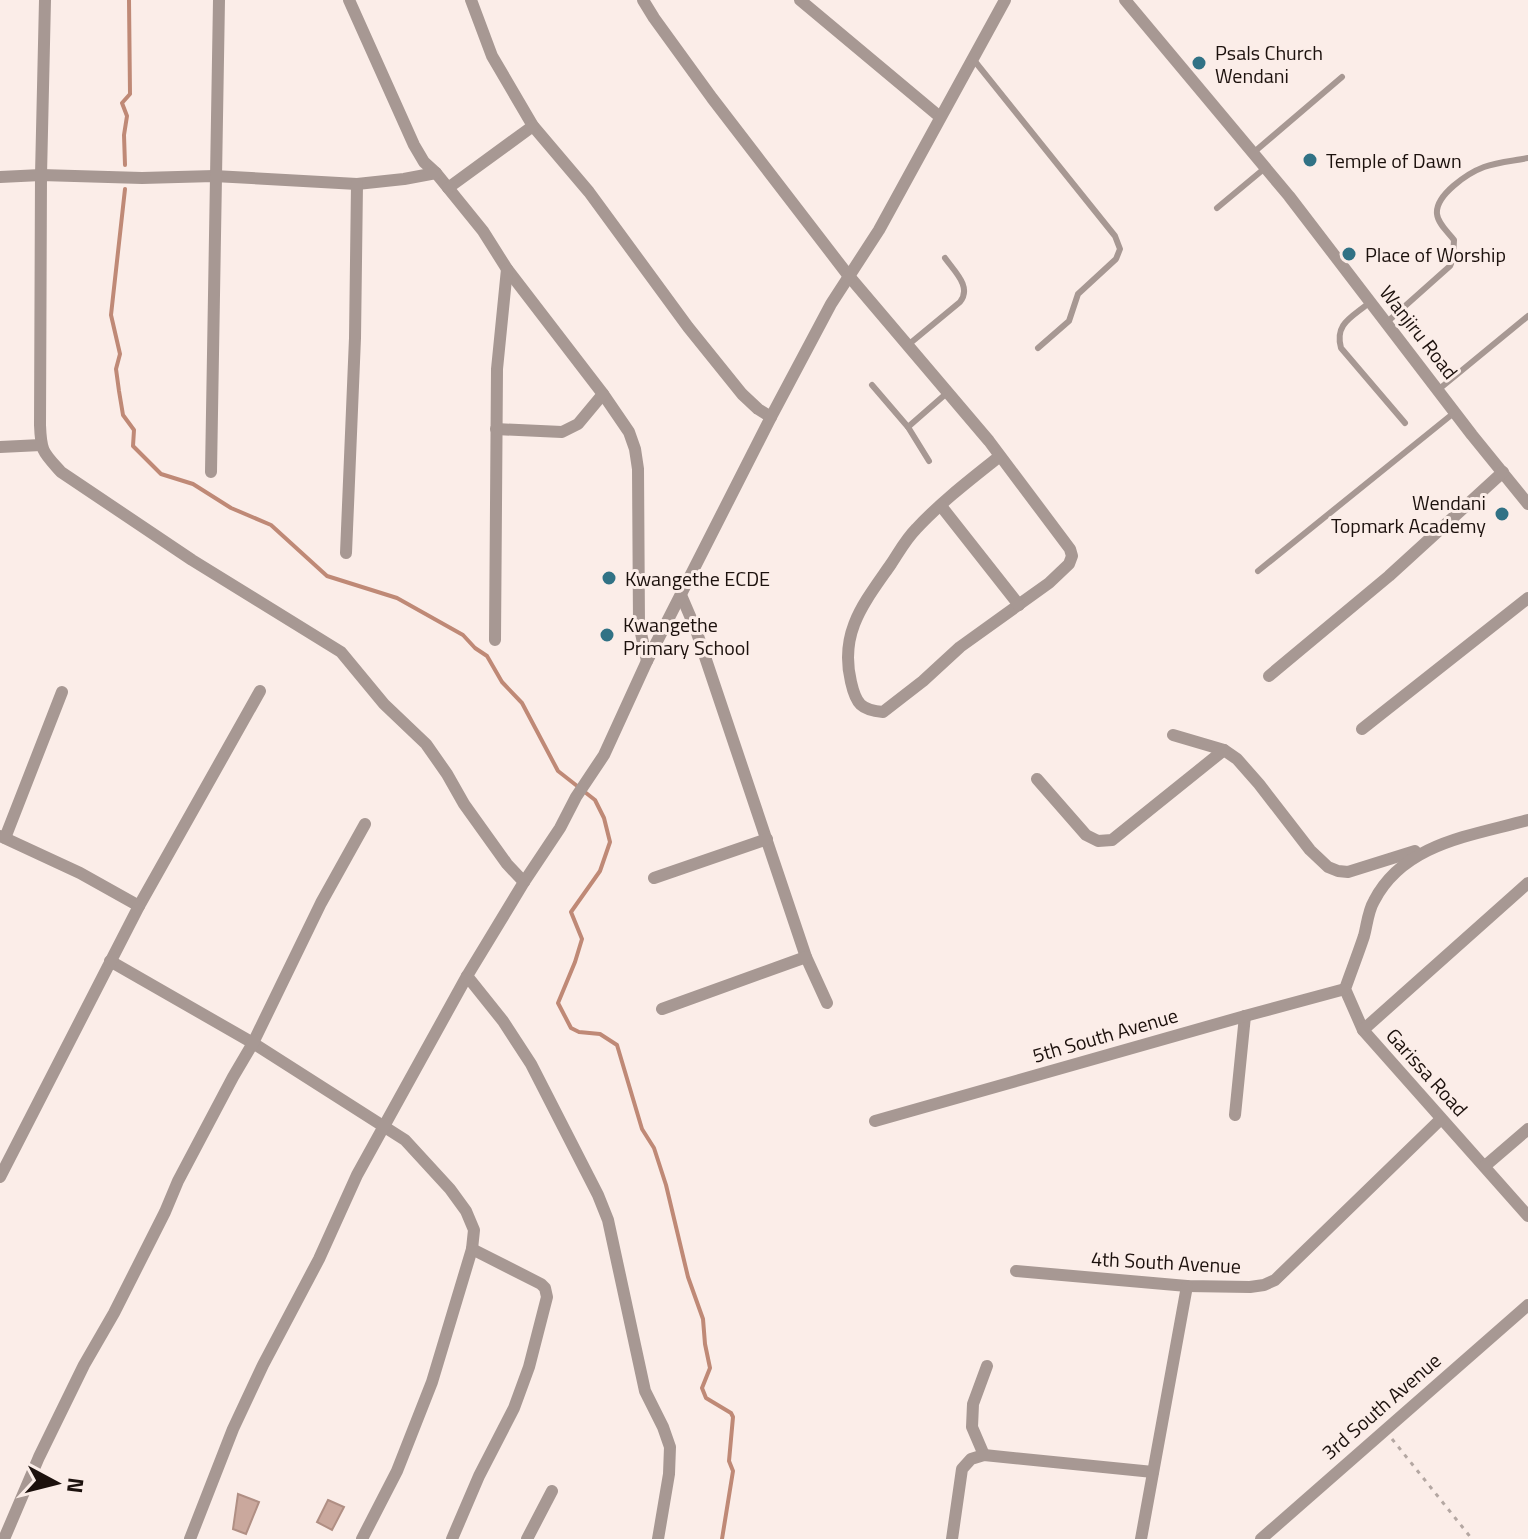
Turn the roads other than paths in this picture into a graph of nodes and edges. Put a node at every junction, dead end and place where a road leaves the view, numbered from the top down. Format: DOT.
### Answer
graph roads {
  1 [pos="45,0"];
  2 [pos="219,0"];
  3 [pos="349,0"];
  4 [pos="471,0"];
  5 [pos="643,0"];
  6 [pos="800,0"];
  7 [pos="1005,0"];
  8 [pos="1125,0"];
  9 [pos="973,59"];
  10 [pos="1342,77"];
  11 [pos="940,117"];
  12 [pos="533,126"];
  13 [pos="1253,153"];
  14 [pos="1528,158"];
  15 [pos="1265,168"];
  16 [pos="436,173"];
  17 [pos="41,175"];
  18 [pos="214,176"];
  19 [pos="0,177"];
  20 [pos="357,184"];
  21 [pos="448,188"];
  22 [pos="1217,208"];
  23 [pos="945,258"];
  24 [pos="507,269"];
  25 [pos="848,275"];
  26 [pos="1370,302"];
  27 [pos="1528,316"];
  28 [pos="1386,323"];
  29 [pos="908,345"];
  30 [pos="1038,348"];
  31 [pos="872,385"];
  32 [pos="1438,390"];
  33 [pos="948,392"];
  34 [pos="603,394"];
  35 [pos="1455,412"];
  36 [pos="771,417"];
  37 [pos="1405,423"];
  38 [pos="908,427"];
  39 [pos="496,429"];
  40 [pos="41,445"];
  41 [pos="0,447"];
  42 [pos="1000,456"];
  43 [pos="929,461"];
  44 [pos="211,472"];
  45 [pos="1503,472"];
  46 [pos="1528,504"];
  47 [pos="941,506"];
  48 [pos="346,553"];
  49 [pos="1258,571"];
  50 [pos="681,595"];
  51 [pos="1528,598"];
  52 [pos="1019,605"];
  53 [pos="495,640"];
  54 [pos="647,661"];
  55 [pos="1269,676"];
  56 [pos="260,691"];
  57 [pos="62,692"];
  58 [pos="1362,729"];
  59 [pos="1173,735"];
  60 [pos="1224,750"];
  61 [pos="1037,779"];
  62 [pos="1528,820"];
  63 [pos="365,824"];
  64 [pos="2,837"];
  65 [pos="767,839"];
  66 [pos="1430,847"];
  67 [pos="654,878"];
  68 [pos="524,882"];
  69 [pos="1528,883"];
  70 [pos="139,906"];
  71 [pos="806,957"];
  72 [pos="110,961"];
  73 [pos="467,976"];
  74 [pos="1345,989"];
  75 [pos="827,1003"];
  76 [pos="662,1009"];
  77 [pos="1245,1016"];
  78 [pos="1363,1030"];
  79 [pos="253,1043"];
  80 [pos="1235,1115"];
  81 [pos="1441,1119"];
  82 [pos="875,1121"];
  83 [pos="384,1125"];
  84 [pos="1528,1129"];
  85 [pos="1485,1166"];
  86 [pos="0,1177"];
  87 [pos="1528,1216"];
  88 [pos="472,1249"];
  89 [pos="1016,1271"];
  90 [pos="1187,1286"];
  91 [pos="1528,1305"];
  92 [pos="987,1366"];
  93 [pos="984,1455"];
  94 [pos="1153,1472"];
  95 [pos="552,1491"];
  96 [pos="4,1539"];
  97 [pos="190,1539"];
  98 [pos="362,1539"];
  99 [pos="452,1539"];
  100 [pos="527,1539"];
  101 [pos="658,1539"];
  102 [pos="952,1539"];
  103 [pos="1141,1539"];
  104 [pos="1261,1539"];
  1 -- 17 [label="street"];
  2 -- 18 [label="street"];
  3 -- 16 [label="street"];
  4 -- 12 [label="street"];
  5 -- 25 [label="street"];
  6 -- 11 [label="street"];
  7 -- 9 [label="street"];
  8 -- 13 [label="street, Wanjiru Road"];
  9 -- 11 [label="street"];
  9 -- 30 [label="lane"];
  10 -- 13 [label="lane"];
  11 -- 25 [label="street"];
  12 -- 21 [label="street"];
  12 -- 36 [label="street"];
  13 -- 15 [label="street, Wanjiru Road"];
  14 -- 28 [label="lane"];
  15 -- 22 [label="lane"];
  15 -- 26 [label="street, Wanjiru Road"];
  16 -- 20 [label="street"];
  16 -- 21 [label="street"];
  17 -- 18 [label="street"];
  17 -- 19 [label="street"];
  17 -- 40 [label="street"];
  18 -- 20 [label="street"];
  18 -- 44 [label="street"];
  20 -- 48 [label="street"];
  21 -- 24 [label="street"];
  23 -- 29 [label="lane"];
  24 -- 34 [label="street"];
  24 -- 39 [label="street"];
  25 -- 29 [label="street"];
  25 -- 36 [label="street"];
  26 -- 28 [label="street, Wanjiru Road"];
  26 -- 37 [label="lane"];
  27 -- 32 [label="lane"];
  28 -- 32 [label="street, Wanjiru Road"];
  29 -- 33 [label="street"];
  31 -- 38 [label="lane"];
  32 -- 35 [label="street, Wanjiru Road"];
  33 -- 38 [label="lane"];
  33 -- 42 [label="street"];
  34 -- 39 [label="street"];
  34 -- 54 [label="street"];
  35 -- 45 [label="street, Wanjiru Road"];
  35 -- 49 [label="lane"];
  36 -- 50 [label="street"];
  38 -- 43 [label="lane"];
  39 -- 53 [label="street"];
  40 -- 41 [label="street"];
  40 -- 68 [label="street"];
  42 -- 47 [label="street"];
  42 -- 52 [label="street"];
  45 -- 46 [label="street, Wanjiru Road"];
  45 -- 55 [label="street"];
  47 -- 52 [label="street"];
  47 -- 52 [label="street"];
  50 -- 54 [label="street"];
  50 -- 65 [label="street"];
  51 -- 58 [label="street"];
  54 -- 68 [label="street"];
  56 -- 70 [label="street"];
  57 -- 64 [label="street"];
  59 -- 60 [label="street"];
  60 -- 61 [label="street"];
  60 -- 66 [label="street"];
  62 -- 66 [label="street"];
  63 -- 79 [label="street"];
  64 -- 70 [label="street"];
  65 -- 67 [label="street"];
  65 -- 71 [label="street"];
  66 -- 74 [label="street"];
  68 -- 73 [label="street"];
  69 -- 78 [label="street"];
  70 -- 72 [label="street"];
  71 -- 75 [label="street"];
  71 -- 76 [label="street"];
  72 -- 79 [label="street"];
  72 -- 86 [label="street"];
  73 -- 83 [label="street"];
  73 -- 101 [label="street"];
  74 -- 77 [label="street, 5th South Avenue"];
  74 -- 78 [label="street, Garissa Road"];
  77 -- 80 [label="street"];
  77 -- 82 [label="street, 5th South Avenue"];
  78 -- 81 [label="street, Garissa Road"];
  79 -- 83 [label="street"];
  79 -- 96 [label="street"];
  81 -- 85 [label="street, Garissa Road"];
  81 -- 90 [label="street, 4th South Avenue"];
  83 -- 88 [label="street"];
  83 -- 97 [label="street"];
  84 -- 85 [label="street"];
  85 -- 87 [label="street, Garissa Road"];
  88 -- 98 [label="street"];
  88 -- 99 [label="street"];
  89 -- 90 [label="street, 4th South Avenue"];
  90 -- 94 [label="street"];
  91 -- 104 [label="street, 3rd South Avenue"];
  92 -- 93 [label="street"];
  93 -- 94 [label="street"];
  93 -- 102 [label="street"];
  94 -- 103 [label="street"];
  95 -- 100 [label="street"];
}
